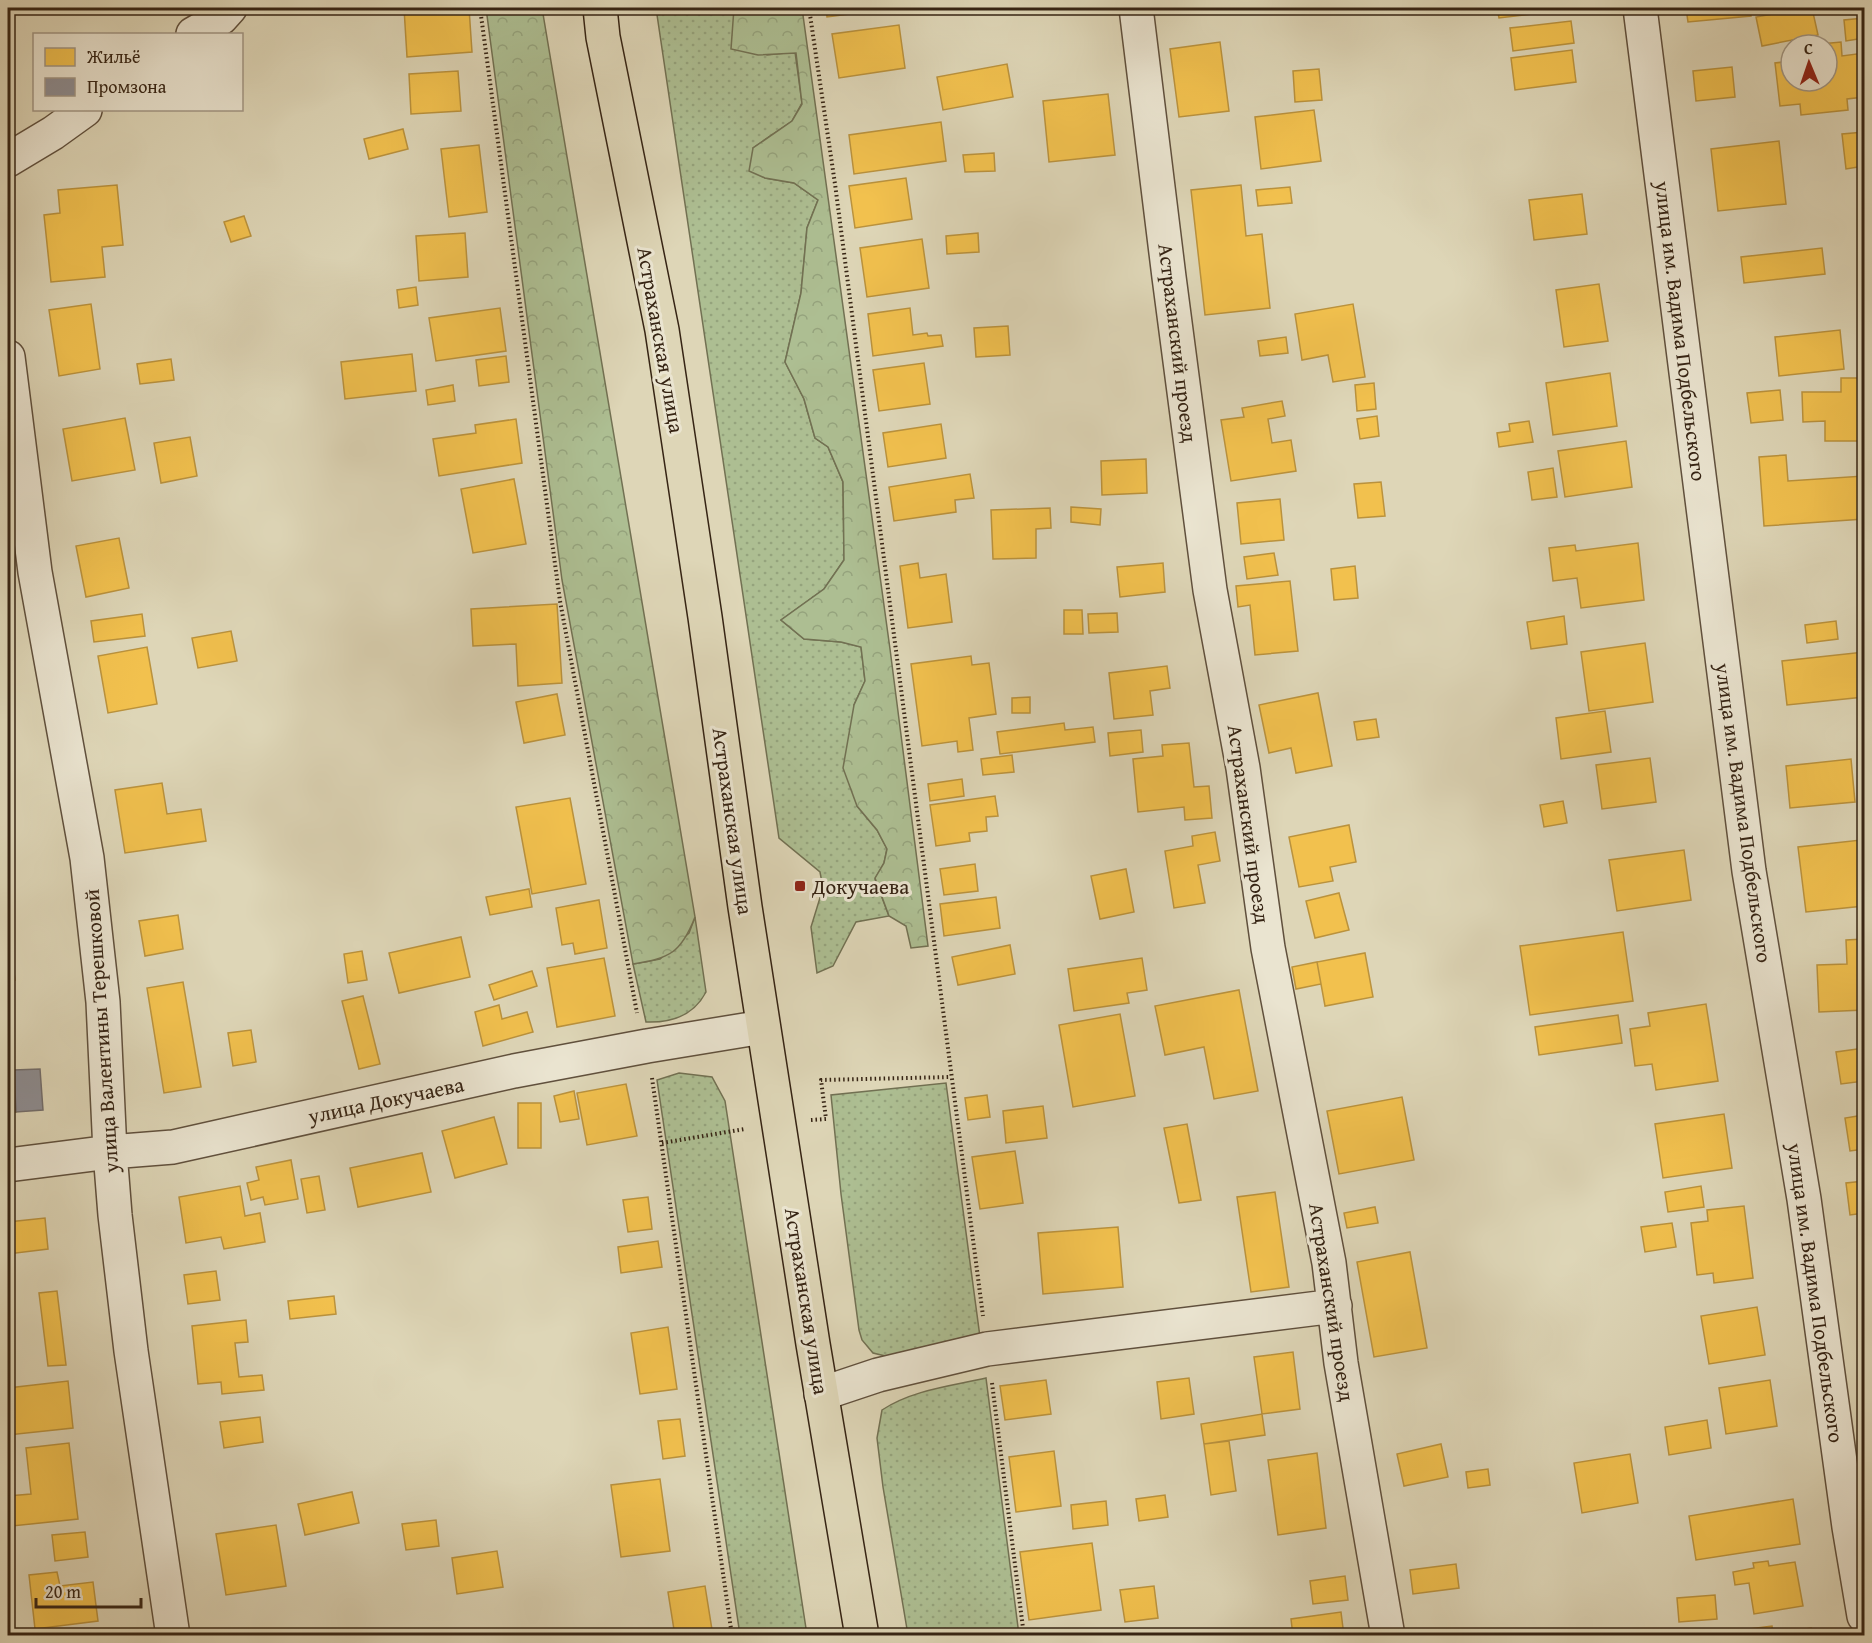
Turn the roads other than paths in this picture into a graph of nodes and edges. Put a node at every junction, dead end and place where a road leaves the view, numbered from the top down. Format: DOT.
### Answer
graph roads {
  1 [pos="230,8"];
  2 [pos="600,8"];
  3 [pos="1136,8"];
  4 [pos="1640,8"];
  5 [pos="195,33"];
  6 [pos="83,111"];
  7 [pos="8,160"];
  8 [pos="8,357"];
  9 [pos="763,1027"];
  10 [pos="110,1152"];
  11 [pos="8,1165"];
  12 [pos="1335,1306"];
  13 [pos="821,1394"];
  14 [pos="1864,1616"];
  15 [pos="173,1635"];
  16 [pos="862,1635"];
  17 [pos="1388,1635"];
  1 -- 5 [label="street"];
  2 -- 9 [label="main road, Астраханская улица"];
  3 -- 12 [label="street, Астраханский проезд"];
  4 -- 14 [label="street, улица им. Вадима Подбельского"];
  6 -- 7 [label="street"];
  8 -- 10 [label="street, улица Валентины Терешковой"];
  9 -- 10 [label="street, улица Докучаева"];
  9 -- 13 [label="main road, Астраханская улица"];
  10 -- 11 [label="street, улица Докучаева"];
  10 -- 15 [label="street, улица Валентины Терешковой"];
  12 -- 13 [label="street"];
  12 -- 17 [label="street, Астраханский проезд"];
  13 -- 16 [label="main road, Астраханская улица"];
}
